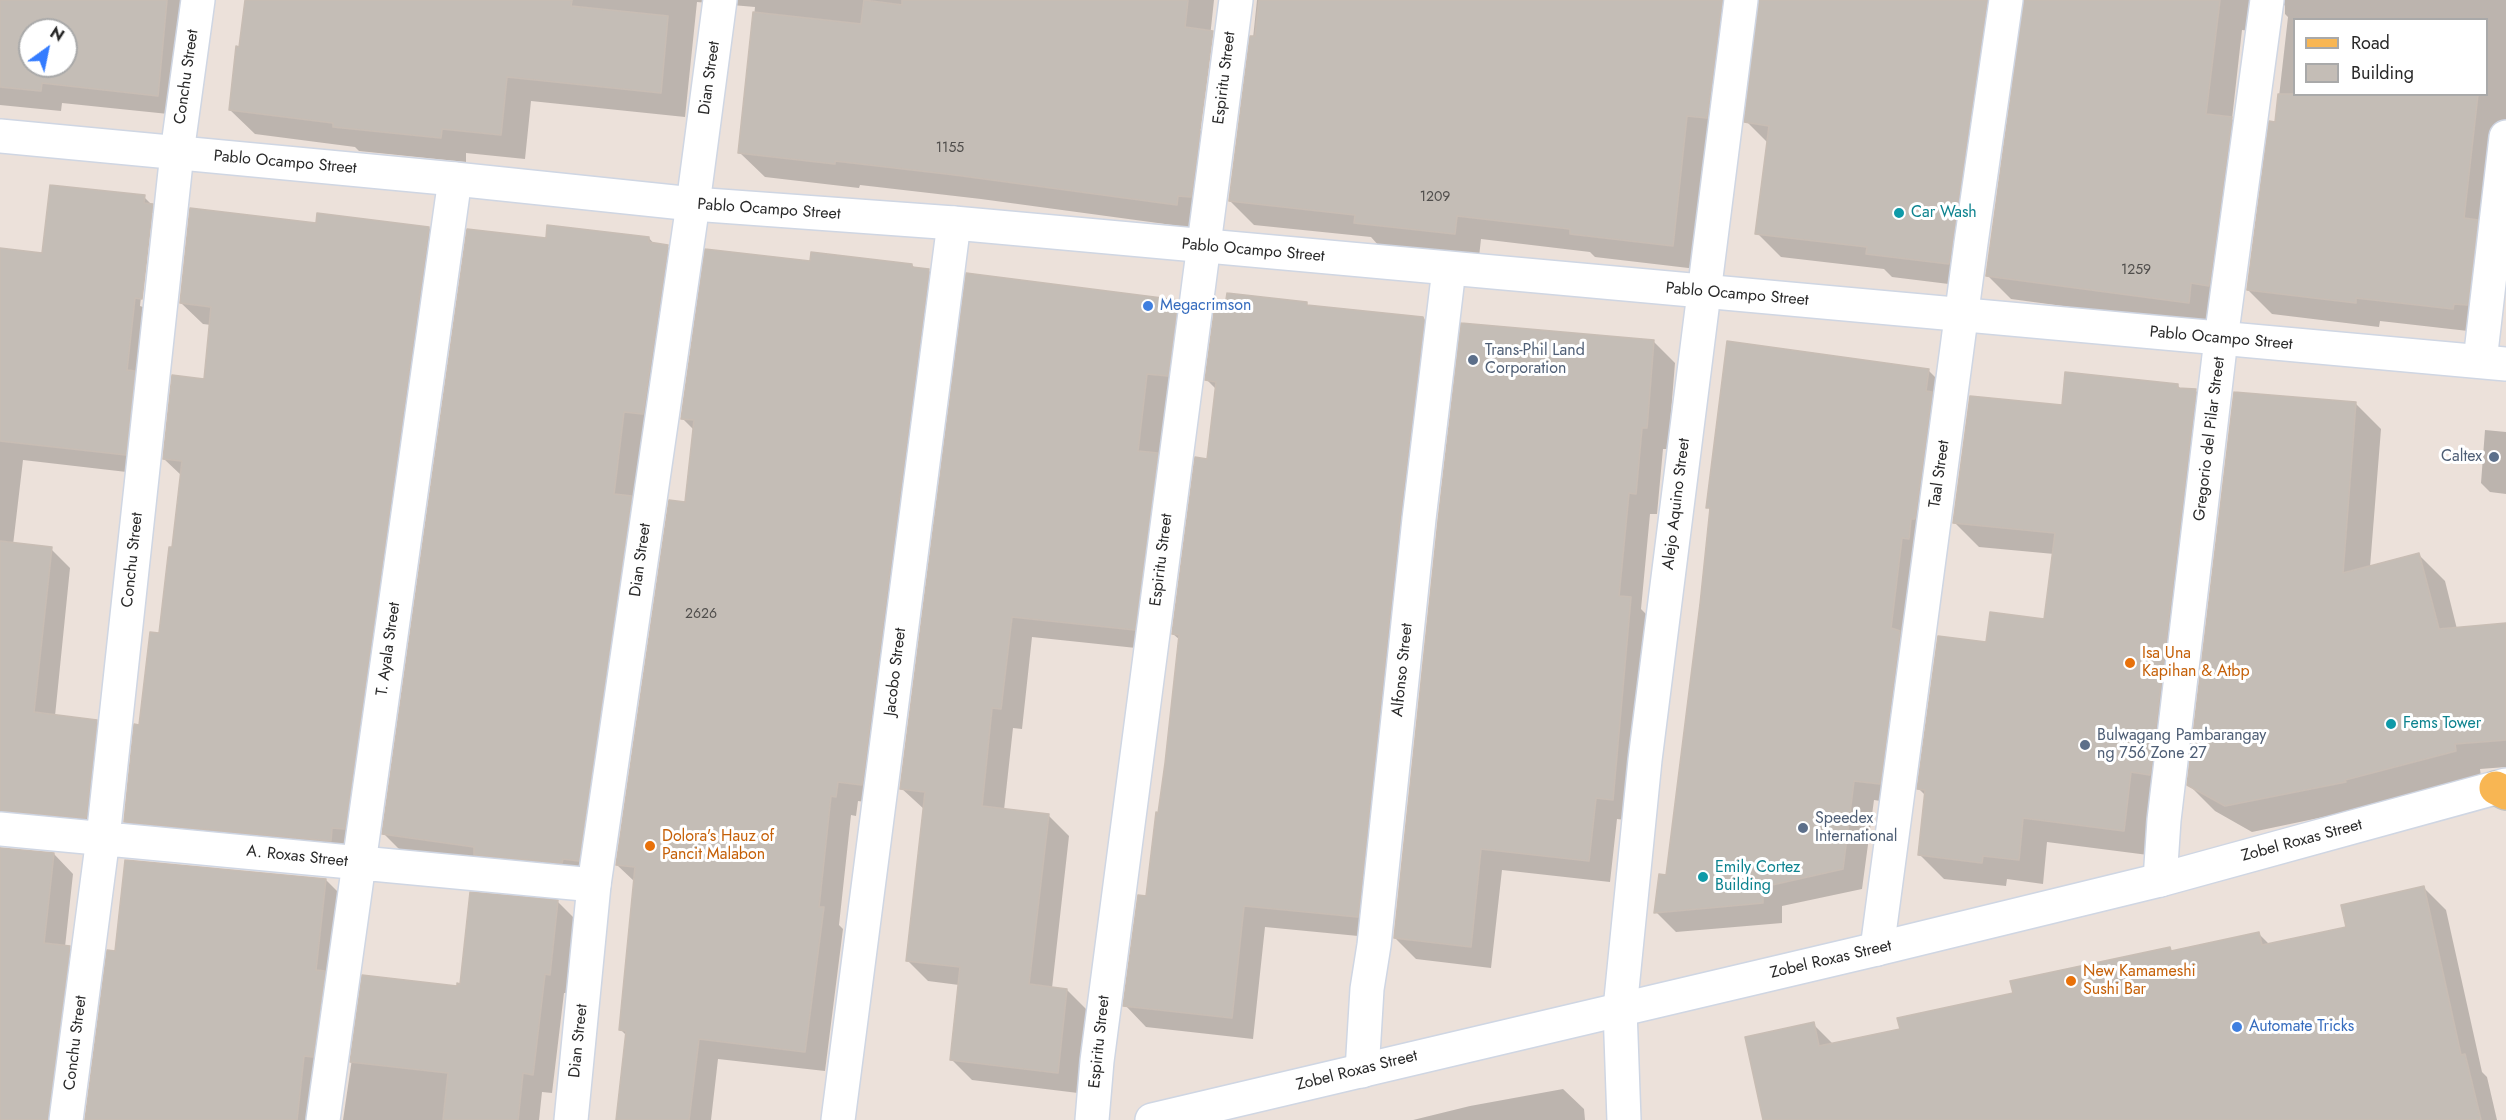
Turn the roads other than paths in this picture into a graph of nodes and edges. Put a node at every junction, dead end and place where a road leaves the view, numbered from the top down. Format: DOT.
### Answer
graph roads {
  1 [pos="198,0"];
  2 [pos="720,0"];
  3 [pos="1236,0"];
  4 [pos="1741,0"];
  5 [pos="2006,0"];
  6 [pos="2267,0"];
  7 [pos="0,136"];
  8 [pos="2506,137"];
  9 [pos="177,153"];
  10 [pos="455,179"];
  11 [pos="693,204"];
  12 [pos="954,224"];
  13 [pos="1203,247"];
  14 [pos="1449,269"];
  15 [pos="1704,293"];
  16 [pos="1961,315"];
  17 [pos="2221,339"];
  18 [pos="2493,362"];
  19 [pos="2503,789"];
  20 [pos="0,829"];
  21 [pos="103,838"];
  22 [pos="358,863"];
  23 [pos="2160,880"];
  24 [pos="594,885"];
  25 [pos="1877,949"];
  26 [pos="1620,1009"];
  27 [pos="1362,1071"];
  28 [pos="66,1120"];
  29 [pos="323,1120"];
  30 [pos="571,1120"];
  31 [pos="838,1120"];
  32 [pos="1092,1120"];
  33 [pos="1152,1120"];
  34 [pos="1624,1120"];
  1 -- 9 [label="street, Conchu Street"];
  2 -- 11 [label="street, Dian Street"];
  3 -- 13 [label="street, Espiritu Street"];
  4 -- 15 [label="street, Alejo Aquino Street"];
  5 -- 16 [label="street, Taal Street"];
  6 -- 17 [label="street, Gregorio del Pilar Street"];
  7 -- 9 [label="street, Pablo Ocampo Street"];
  8 -- 18 [label="street"];
  9 -- 10 [label="street, Pablo Ocampo Street"];
  9 -- 21 [label="street, Conchu Street"];
  10 -- 11 [label="street, Pablo Ocampo Street"];
  10 -- 22 [label="street, T. Ayala Street"];
  11 -- 12 [label="street, Pablo Ocampo Street"];
  11 -- 24 [label="street, Dian Street"];
  12 -- 13 [label="street, Pablo Ocampo Street"];
  12 -- 31 [label="street, Jacobo Street"];
  13 -- 14 [label="street, Pablo Ocampo Street"];
  13 -- 32 [label="street, Espiritu Street"];
  14 -- 15 [label="street, Pablo Ocampo Street"];
  14 -- 27 [label="street, Alfonso Street"];
  15 -- 16 [label="street, Pablo Ocampo Street"];
  15 -- 26 [label="street, Alejo Aquino Street"];
  16 -- 17 [label="street, Pablo Ocampo Street"];
  16 -- 25 [label="street, Taal Street"];
  17 -- 18 [label="street, Pablo Ocampo Street"];
  17 -- 23 [label="street, Gregorio del Pilar Street"];
  19 -- 23 [label="street, Zobel Roxas Street"];
  20 -- 21 [label="street, A. Roxas Street"];
  21 -- 22 [label="street, A. Roxas Street"];
  21 -- 28 [label="street, Conchu Street"];
  22 -- 24 [label="street, A. Roxas Street"];
  22 -- 29 [label="street, T. Ayala Street"];
  23 -- 25 [label="street, Zobel Roxas Street"];
  24 -- 30 [label="street, Dian Street"];
  25 -- 26 [label="street, Zobel Roxas Street"];
  26 -- 27 [label="street, Zobel Roxas Street"];
  26 -- 34 [label="street, Alejo Aquino Street"];
  27 -- 33 [label="street, Zobel Roxas Street"];
}
